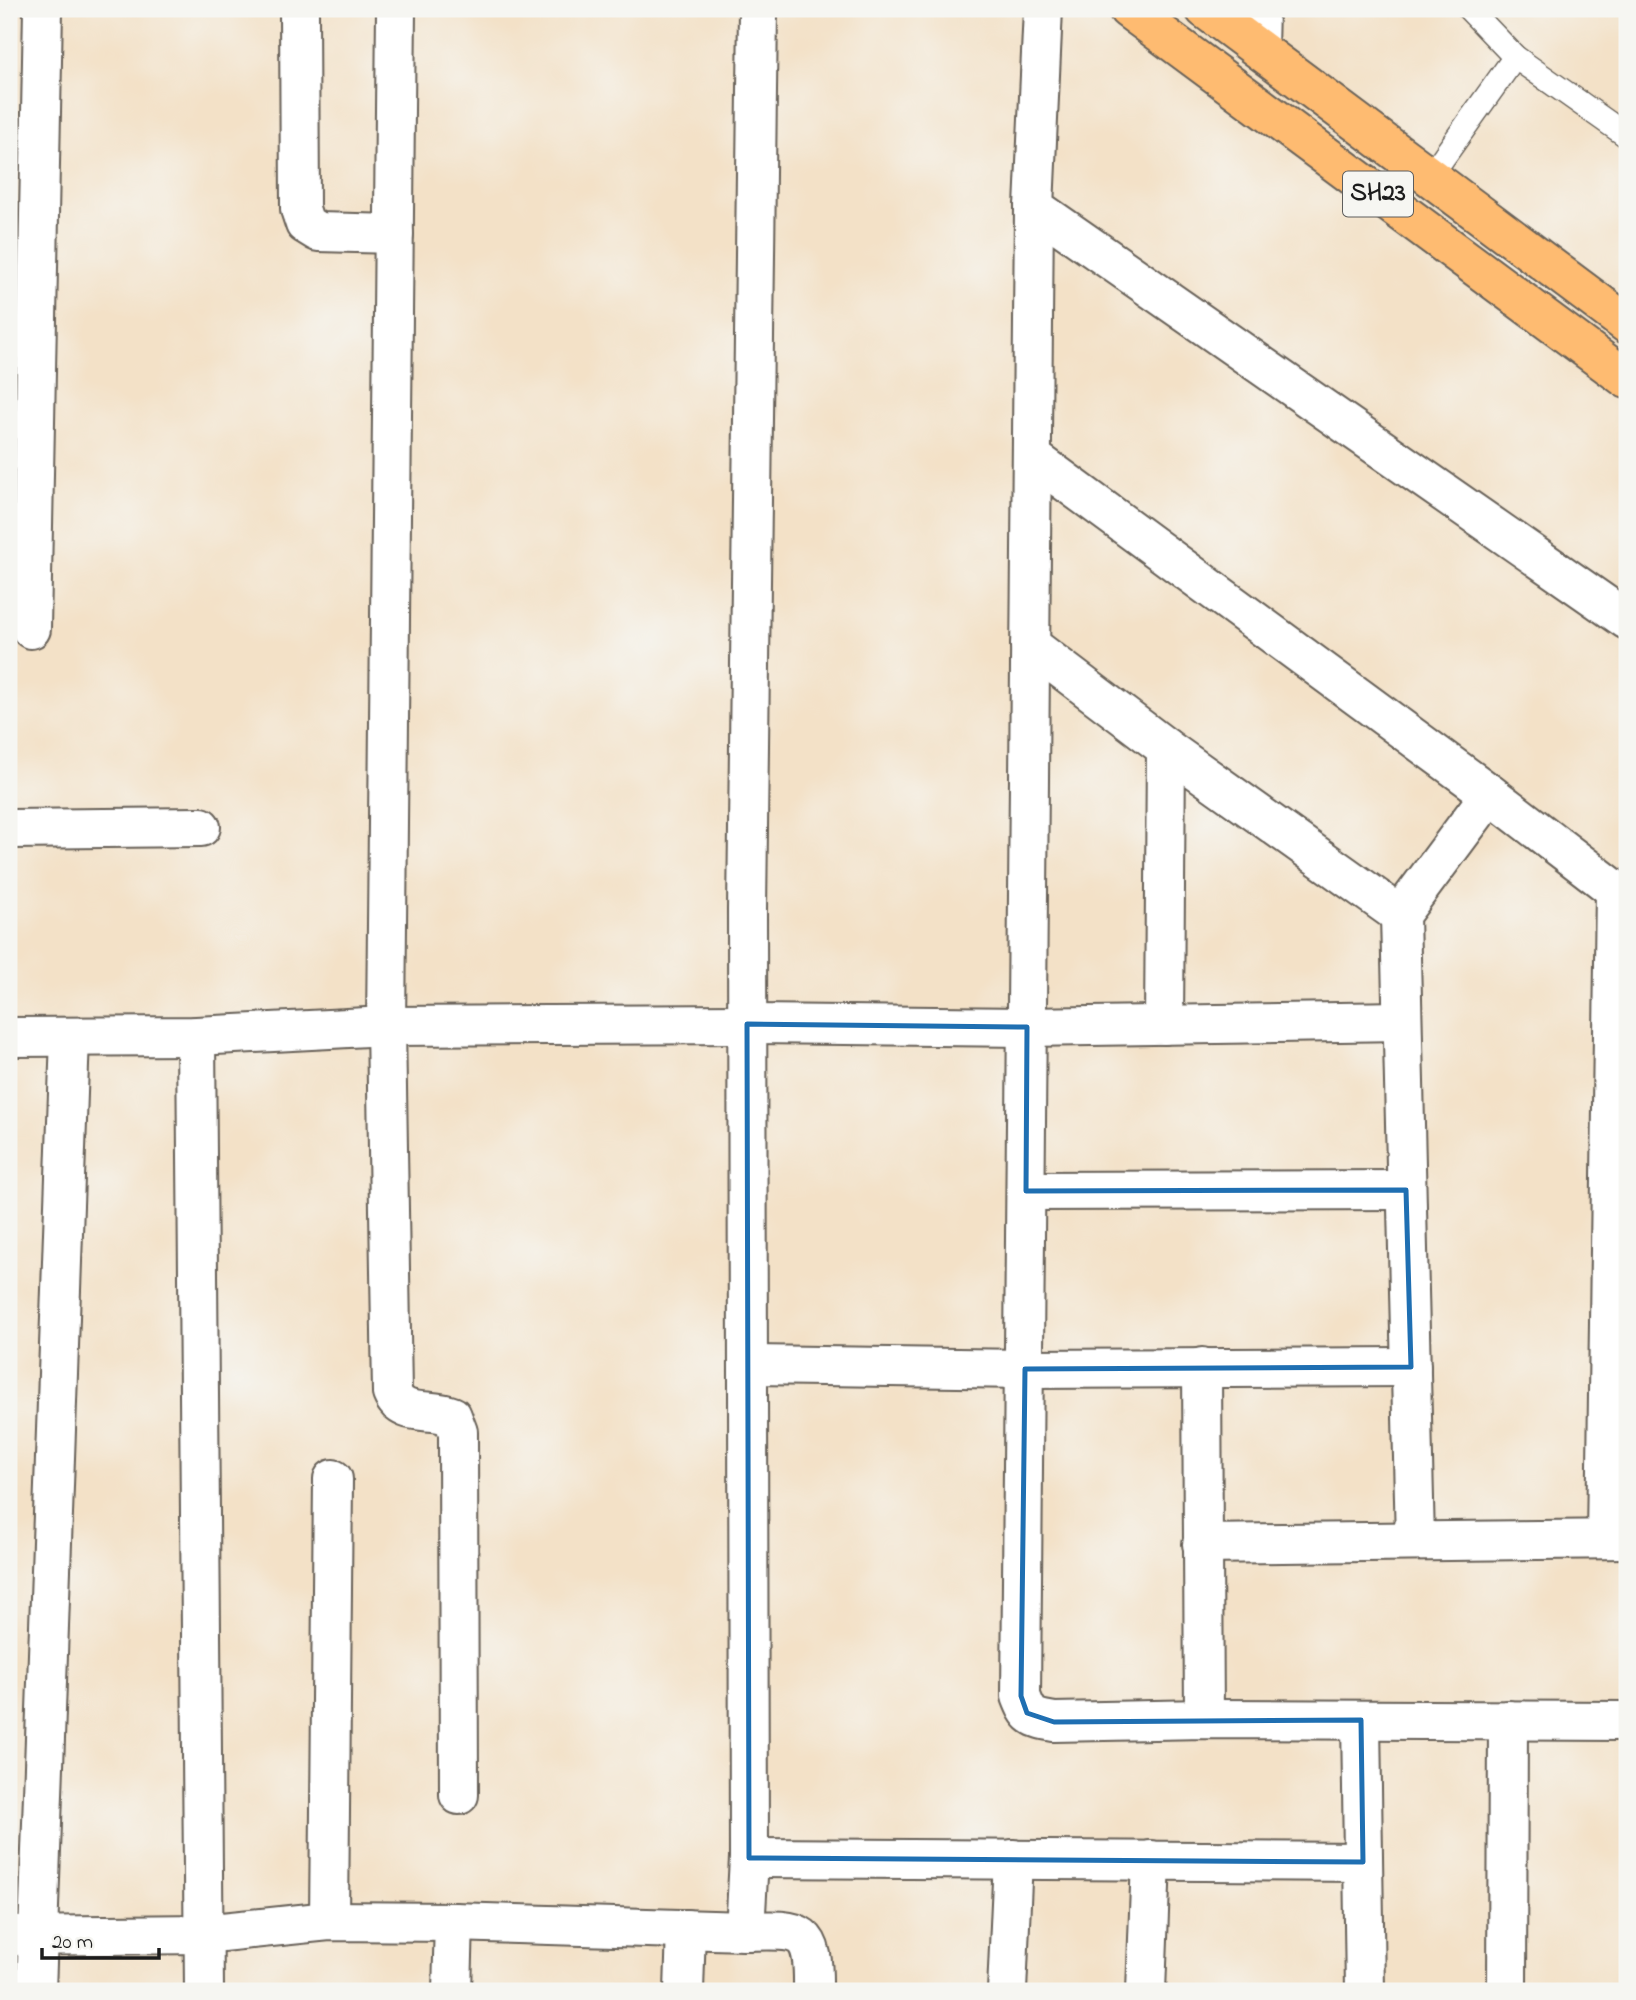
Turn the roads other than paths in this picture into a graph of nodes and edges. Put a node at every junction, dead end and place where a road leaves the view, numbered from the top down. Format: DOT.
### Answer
graph roads {
  1 [pos="43,9"];
  2 [pos="299,9"];
  3 [pos="396,9"];
  4 [pos="758,9"];
  5 [pos="1043,9"];
  6 [pos="1128,9"];
  7 [pos="1205,9"];
  8 [pos="1259,9"];
  9 [pos="1469,9"];
  10 [pos="1258,48"];
  11 [pos="1515,57"];
  12 [pos="1627,136"];
  13 [pos="1430,176"];
  14 [pos="1034,207"];
  15 [pos="394,234"];
  16 [pos="1627,324"];
  17 [pos="1627,379"];
  18 [pos="1032,457"];
  19 [pos="1627,620"];
  20 [pos="32,629"];
  21 [pos="1030,645"];
  22 [pos="1166,748"];
  23 [pos="1490,794"];
  24 [pos="201,828"];
  25 [pos="9,829"];
  26 [pos="1621,894"];
  27 [pos="1400,915"];
  28 [pos="1402,1021"];
  29 [pos="747,1024"];
  30 [pos="1164,1025"];
  31 [pos="386,1026"];
  32 [pos="1027,1027"];
  33 [pos="196,1036"];
  34 [pos="9,1037"];
  35 [pos="70,1037"];
  36 [pos="1406,1190"];
  37 [pos="1026,1191"];
  38 [pos="748,1365"];
  39 [pos="1202,1367"];
  40 [pos="1411,1367"];
  41 [pos="1024,1369"];
  42 [pos="334,1479"];
  43 [pos="1617,1539"];
  44 [pos="1415,1541"];
  45 [pos="1202,1544"];
  46 [pos="1204,1719"];
  47 [pos="1361,1720"];
  48 [pos="1508,1720"];
  49 [pos="1627,1721"];
  50 [pos="459,1795"];
  51 [pos="749,1858"];
  52 [pos="1013,1859"];
  53 [pos="1151,1860"];
  54 [pos="1363,1862"];
  55 [pos="329,1921"];
  56 [pos="454,1922"];
  57 [pos="686,1929"];
  58 [pos="745,1931"];
  59 [pos="203,1934"];
  60 [pos="23,1935"];
  61 [pos="36,1991"];
  62 [pos="204,1991"];
  63 [pos="452,1991"];
  64 [pos="684,1991"];
  65 [pos="813,1991"];
  66 [pos="1007,1991"];
  67 [pos="1146,1991"];
  68 [pos="1365,1991"];
  69 [pos="1507,1991"];
  1 -- 20 [label="street"];
  2 -- 15 [label="street"];
  3 -- 15 [label="street"];
  4 -- 29 [label="street"];
  5 -- 14 [label="street"];
  6 -- 17 [label="main road, SH23"];
  7 -- 10 [label="main road, SH23"];
  8 -- 10 [label="street"];
  9 -- 11 [label="lane"];
  10 -- 13 [label="main road, SH23"];
  11 -- 12 [label="lane"];
  11 -- 13 [label="lane"];
  13 -- 16 [label="main road, SH23"];
  14 -- 18 [label="street"];
  14 -- 19 [label="street"];
  15 -- 31 [label="street"];
  18 -- 21 [label="street"];
  18 -- 23 [label="street"];
  21 -- 22 [label="street"];
  21 -- 32 [label="street"];
  22 -- 27 [label="street"];
  22 -- 30 [label="street"];
  23 -- 26 [label="street"];
  23 -- 27 [label="street"];
  24 -- 25 [label="street"];
  26 -- 43 [label="street"];
  27 -- 28 [label="street"];
  28 -- 30 [label="street"];
  28 -- 36 [label="street"];
  29 -- 31 [label="street"];
  29 -- 32 [label="street"];
  29 -- 38 [label="street"];
  30 -- 32 [label="street"];
  31 -- 33 [label="street"];
  31 -- 50 [label="street"];
  32 -- 37 [label="street"];
  33 -- 35 [label="street"];
  33 -- 59 [label="street"];
  34 -- 35 [label="street"];
  35 -- 60 [label="street"];
  36 -- 37 [label="street"];
  36 -- 40 [label="street"];
  37 -- 41 [label="street"];
  38 -- 41 [label="street"];
  38 -- 51 [label="street"];
  39 -- 40 [label="street"];
  39 -- 41 [label="street"];
  39 -- 45 [label="street"];
  40 -- 44 [label="street"];
  41 -- 46 [label="street"];
  42 -- 55 [label="street"];
  43 -- 44 [label="street"];
  44 -- 45 [label="street"];
  45 -- 46 [label="street"];
  46 -- 47 [label="street"];
  47 -- 48 [label="street"];
  47 -- 54 [label="street"];
  48 -- 49 [label="street"];
  48 -- 69 [label="street"];
  51 -- 52 [label="street"];
  51 -- 58 [label="street"];
  52 -- 53 [label="street"];
  52 -- 66 [label="street"];
  53 -- 54 [label="street"];
  53 -- 67 [label="street"];
  54 -- 68 [label="street"];
  55 -- 56 [label="street"];
  55 -- 59 [label="street"];
  56 -- 57 [label="street"];
  56 -- 63 [label="street"];
  57 -- 58 [label="street"];
  57 -- 64 [label="street"];
  58 -- 65 [label="street"];
  59 -- 60 [label="street"];
  59 -- 62 [label="street"];
  60 -- 61 [label="street"];
}
